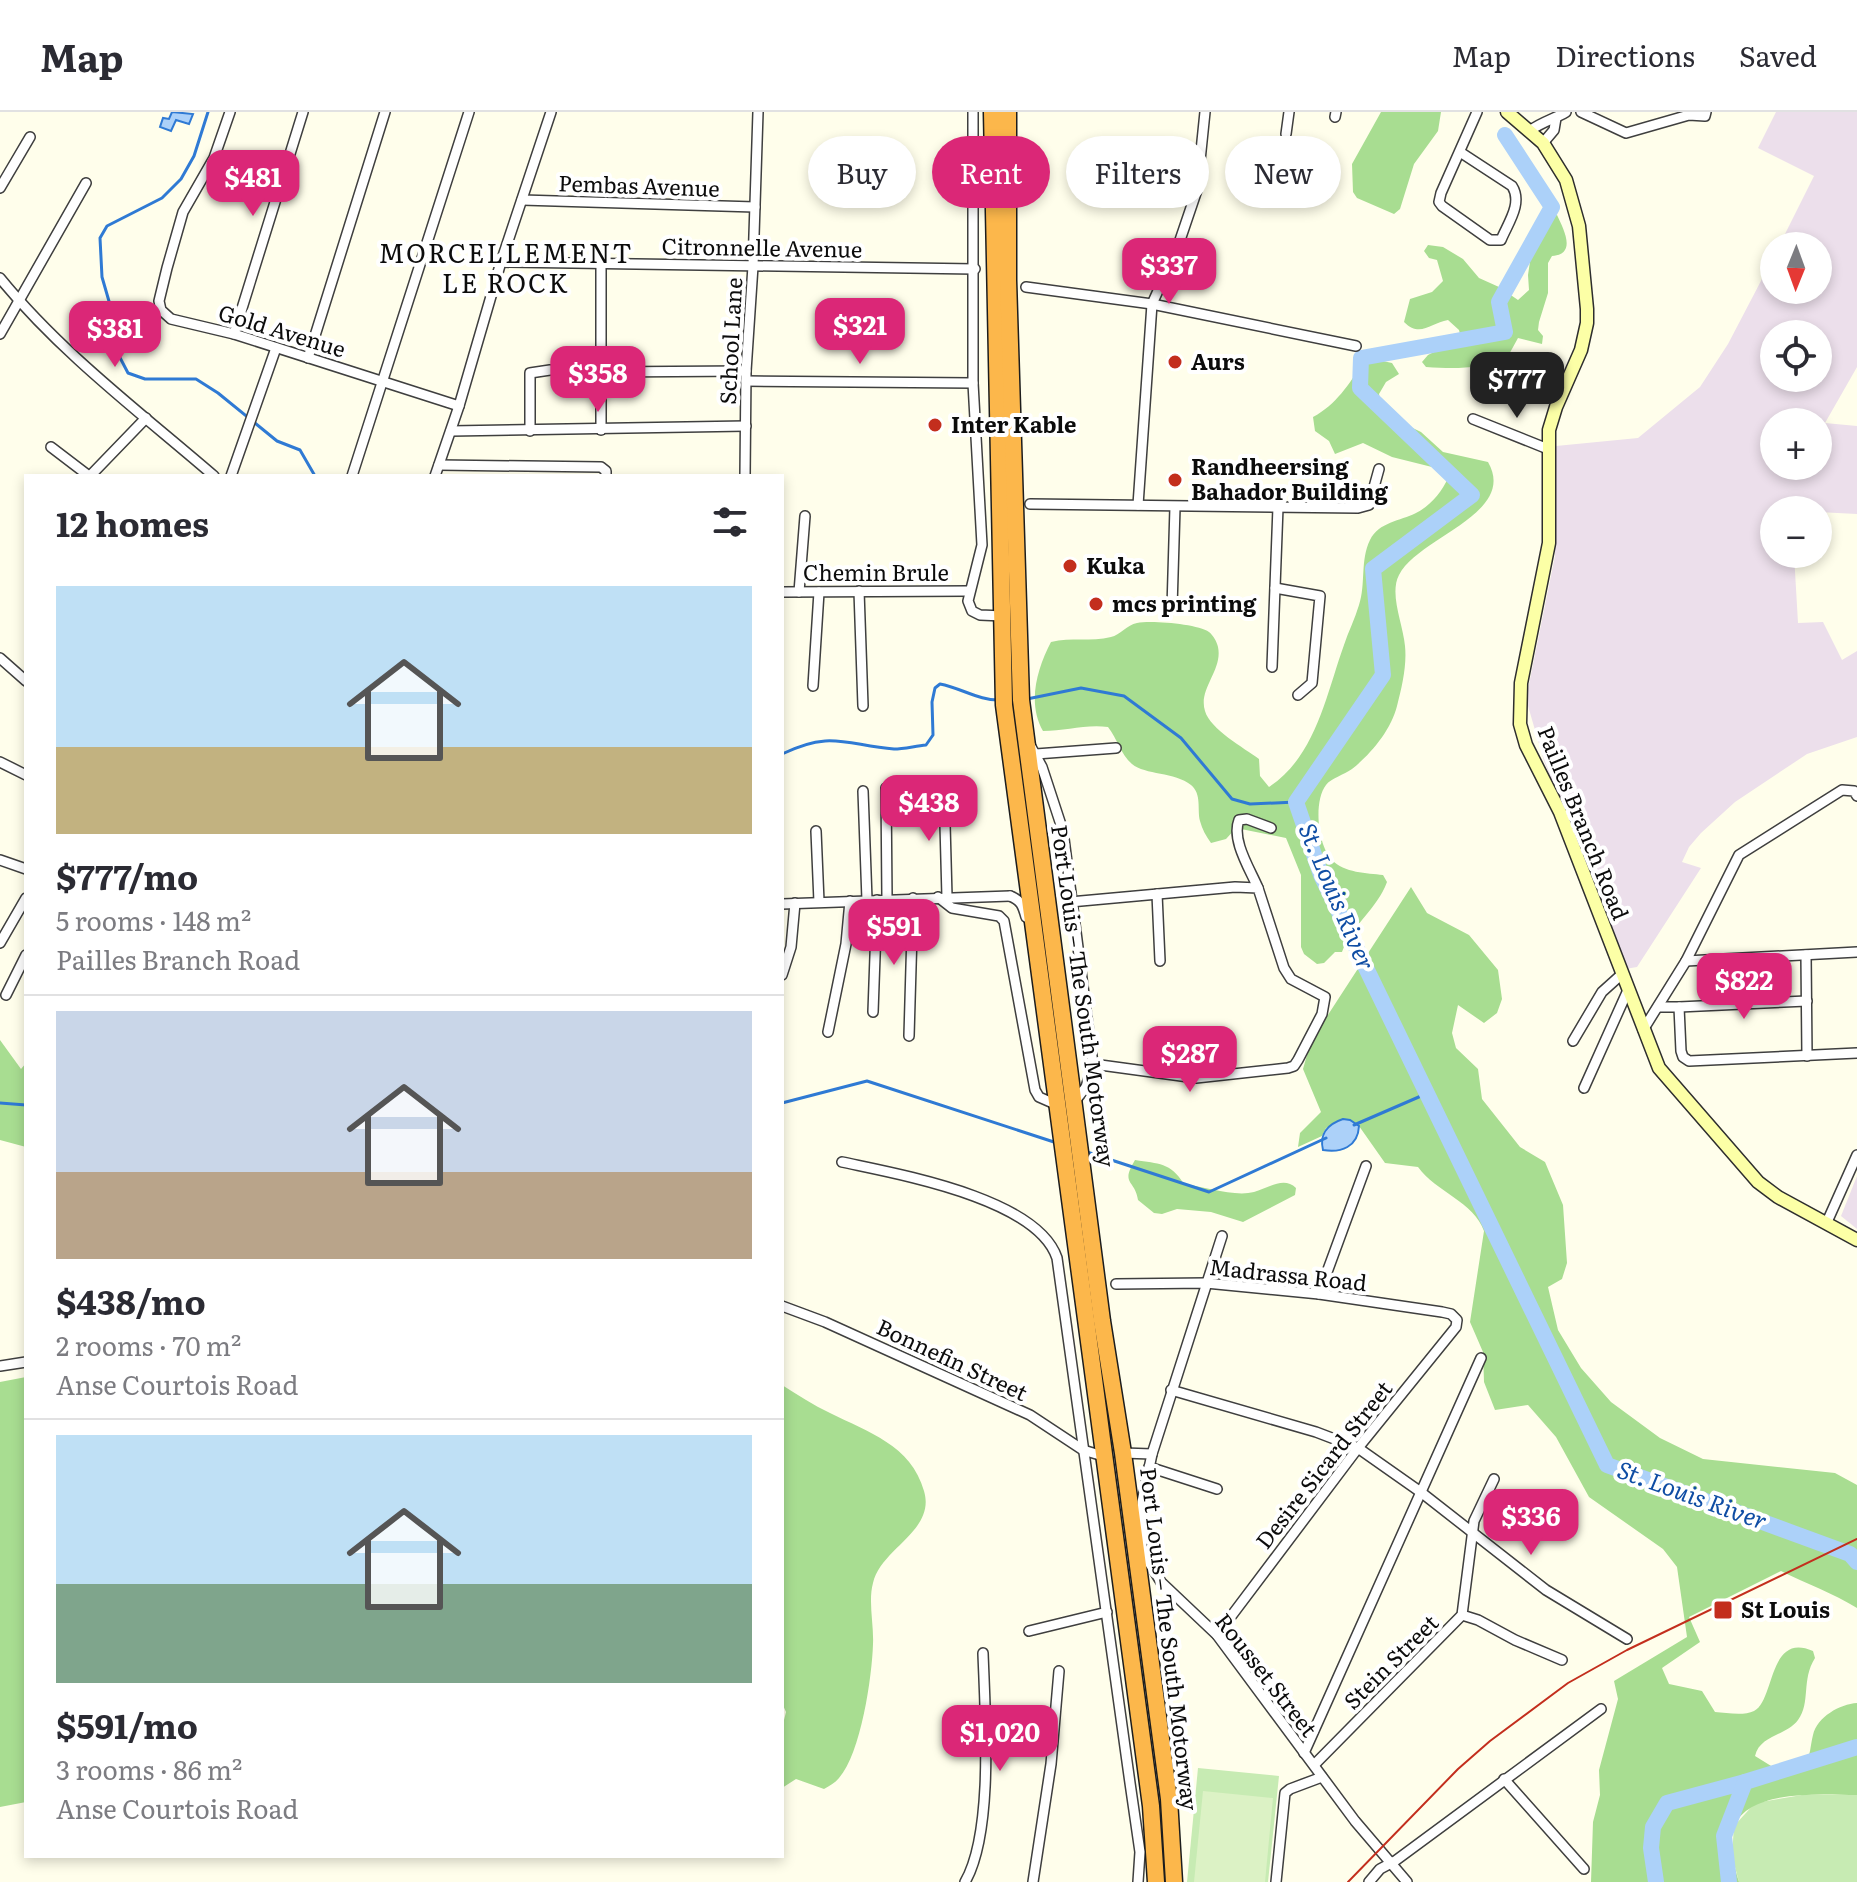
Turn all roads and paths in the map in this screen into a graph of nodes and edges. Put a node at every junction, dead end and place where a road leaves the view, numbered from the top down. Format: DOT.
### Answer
graph roads {
  1 [pos="230,112"];
  2 [pos="303,112"];
  3 [pos="385,112"];
  4 [pos="469,112"];
  5 [pos="551,112"];
  6 [pos="758,112"];
  7 [pos="973,112"];
  8 [pos="992,112"];
  9 [pos="1008,112"];
  10 [pos="1205,112"];
  11 [pos="1289,112"];
  12 [pos="1477,112"];
  13 [pos="1507,112"];
  14 [pos="1566,112"];
  15 [pos="1581,112"];
  16 [pos="1706,112"];
  17 [pos="1556,118"];
  18 [pos="1531,130"];
  19 [pos="1286,134"];
  20 [pos="30,137"];
  21 [pos="1543,143"];
  22 [pos="1460,152"];
  23 [pos="86,183"];
  24 [pos="0,188"];
  25 [pos="522,200"];
  26 [pos="755,207"];
  27 [pos="501,262"];
  28 [pos="601,264"];
  29 [pos="753,266"];
  30 [pos="975,269"];
  31 [pos="0,278"];
  32 [pos="1026,287"];
  33 [pos="19,301"];
  34 [pos="1152,304"];
  35 [pos="0,334"];
  36 [pos="234,334"];
  37 [pos="1356,346"];
  38 [pos="276,348"];
  39 [pos="308,358"];
  40 [pos="550,370"];
  41 [pos="601,372"];
  42 [pos="746,376"];
  43 [pos="383,380"];
  44 [pos="973,383"];
  45 [pos="459,406"];
  46 [pos="146,418"];
  47 [pos="1473,419"];
  48 [pos="746,426"];
  49 [pos="601,430"];
  50 [pos="451,431"];
  51 [pos="530,431"];
  52 [pos="51,447"];
  53 [pos="1548,449"];
  54 [pos="439,465"];
  55 [pos="1379,469"];
  56 [pos="87,474"];
  57 [pos="92,474"];
  58 [pos="212,474"];
  59 [pos="232,474"];
  60 [pos="353,474"];
  61 [pos="436,474"];
  62 [pos="606,474"];
  63 [pos="745,474"];
  64 [pos="1030,504"];
  65 [pos="1138,505"];
  66 [pos="1175,507"];
  67 [pos="1278,507"];
  68 [pos="805,516"];
  69 [pos="1275,588"];
  70 [pos="859,591"];
  71 [pos="969,591"];
  72 [pos="784,592"];
  73 [pos="799,592"];
  74 [pos="819,592"];
  75 [pos="1172,608"];
  76 [pos="1003,616"];
  77 [pos="0,658"];
  78 [pos="1272,667"];
  79 [pos="24,679"];
  80 [pos="813,686"];
  81 [pos="1298,695"];
  82 [pos="863,706"];
  83 [pos="1024,731"];
  84 [pos="1116,748"];
  85 [pos="1036,754"];
  86 [pos="0,762"];
  87 [pos="24,774"];
  88 [pos="886,788"];
  89 [pos="944,788"];
  90 [pos="863,791"];
  91 [pos="1857,796"];
  92 [pos="1271,828"];
  93 [pos="816,831"];
  94 [pos="0,860"];
  95 [pos="24,868"];
  96 [pos="1024,870"];
  97 [pos="1258,888"];
  98 [pos="1157,894"];
  99 [pos="1010,896"];
  100 [pos="942,897"];
  101 [pos="913,898"];
  102 [pos="877,900"];
  103 [pos="24,901"];
  104 [pos="850,901"];
  105 [pos="819,902"];
  106 [pos="1070,902"];
  107 [pos="795,903"];
  108 [pos="784,904"];
  109 [pos="0,943"];
  110 [pos="1034,943"];
  111 [pos="1857,952"];
  112 [pos="1806,955"];
  113 [pos="24,959"];
  114 [pos="1160,961"];
  115 [pos="1686,961"];
  116 [pos="784,969"];
  117 [pos="1622,974"];
  118 [pos="1628,990"];
  119 [pos="6,995"];
  120 [pos="1807,1001"];
  121 [pos="1658,1007"];
  122 [pos="1679,1007"];
  123 [pos="873,1012"];
  124 [pos="1643,1030"];
  125 [pos="828,1032"];
  126 [pos="909,1036"];
  127 [pos="1573,1041"];
  128 [pos="1857,1053"];
  129 [pos="1807,1056"];
  130 [pos="1093,1064"];
  131 [pos="1584,1088"];
  132 [pos="1075,1101"];
  133 [pos="1056,1112"];
  134 [pos="1857,1155"];
  135 [pos="842,1162"];
  136 [pos="1366,1166"];
  137 [pos="1827,1222"];
  138 [pos="1222,1236"];
  139 [pos="1857,1240"];
  140 [pos="1206,1283"];
  141 [pos="1116,1284"];
  142 [pos="1319,1294"];
  143 [pos="784,1307"];
  144 [pos="1455,1317"];
  145 [pos="1481,1358"];
  146 [pos="24,1362"];
  147 [pos="0,1366"];
  148 [pos="1171,1390"];
  149 [pos="1358,1448"];
  150 [pos="1083,1450"];
  151 [pos="1123,1453"];
  152 [pos="1152,1454"];
  153 [pos="1103,1456"];
  154 [pos="1149,1467"];
  155 [pos="1494,1479"];
  156 [pos="1217,1489"];
  157 [pos="1422,1493"];
  158 [pos="1472,1532"];
  159 [pos="1107,1612"];
  160 [pos="1462,1615"];
  161 [pos="1029,1631"];
  162 [pos="1217,1635"];
  163 [pos="1627,1639"];
  164 [pos="983,1653"];
  165 [pos="1562,1660"];
  166 [pos="1059,1671"];
  167 [pos="1601,1709"];
  168 [pos="1304,1753"];
  169 [pos="1314,1765"];
  170 [pos="1322,1777"];
  171 [pos="1504,1779"];
  172 [pos="1151,1806"];
  173 [pos="1391,1863"];
  174 [pos="1584,1869"];
  175 [pos="965,1882"];
  176 [pos="1033,1882"];
  177 [pos="1138,1882"];
  178 [pos="1145,1882"];
  179 [pos="1156,1882"];
  180 [pos="1174,1882"];
  181 [pos="1276,1882"];
  182 [pos="1369,1882"];
  183 [pos="1407,1882"];
  1 -- 36 [label="street, Gold Avenue"];
  2 -- 36 [label="street"];
  3 -- 39 [label="street"];
  4 -- 43 [label="street"];
  5 -- 25 [label="street"];
  6 -- 26 [label="street, School Lane"];
  7 -- 30 [label="street"];
  8 -- 76 [label="highway, Port Louis – The South Motorway"];
  9 -- 83 [label="highway, Port Louis – The South Motorway"];
  10 -- 34 [label="street"];
  11 -- 19 [label="street"];
  12 -- 22 [label="street"];
  13 -- 18 [label="main road, Pailles Branch Road"];
  14 -- 17 [label="street"];
  15 -- 16 [label="street"];
  17 -- 18 [label="street"];
  17 -- 21 [label="street"];
  18 -- 21 [label="main road, Pailles Branch Road"];
  20 -- 24 [label="street"];
  21 -- 53 [label="main road, Pailles Branch Road"];
  22 -- 22 [label="street"];
  23 -- 33 [label="street"];
  25 -- 26 [label="street, Pembas Avenue"];
  25 -- 27 [label="street"];
  26 -- 29 [label="street, School Lane"];
  27 -- 28 [label="street, Citronnelle Avenue"];
  27 -- 45 [label="street"];
  28 -- 29 [label="street, Citronnelle Avenue"];
  28 -- 41 [label="street"];
  29 -- 30 [label="street, Citronnelle Avenue"];
  29 -- 42 [label="street, School Lane"];
  30 -- 44 [label="street"];
  31 -- 33 [label="street"];
  32 -- 34 [label="street"];
  33 -- 35 [label="street"];
  33 -- 46 [label="street"];
  34 -- 37 [label="street"];
  34 -- 65 [label="street"];
  36 -- 38 [label="street, Gold Avenue"];
  38 -- 39 [label="street, Gold Avenue"];
  38 -- 59 [label="street"];
  39 -- 43 [label="street, Gold Avenue"];
  40 -- 51 [label="street"];
  41 -- 42 [label="street"];
  41 -- 49 [label="street"];
  42 -- 44 [label="street"];
  42 -- 48 [label="street, School Lane"];
  43 -- 45 [label="street, Gold Avenue"];
  43 -- 60 [label="street"];
  44 -- 71 [label="street"];
  45 -- 50 [label="street"];
  46 -- 57 [label="street"];
  46 -- 58 [label="street"];
  47 -- 53 [label="street"];
  48 -- 49 [label="street"];
  48 -- 63 [label="street, School Lane"];
  49 -- 51 [label="street"];
  50 -- 51 [label="street"];
  50 -- 54 [label="street"];
  52 -- 56 [label="street"];
  53 -- 117 [label="main road, Pailles Branch Road"];
  54 -- 61 [label="street"];
  54 -- 62 [label="street"];
  55 -- 67 [label="street"];
  64 -- 65 [label="street"];
  65 -- 66 [label="street"];
  66 -- 67 [label="street"];
  66 -- 75 [label="street"];
  67 -- 69 [label="street"];
  68 -- 73 [label="street"];
  69 -- 78 [label="street"];
  69 -- 81 [label="street"];
  70 -- 71 [label="street, Chemin Brule"];
  70 -- 74 [label="street, Chemin Brule"];
  70 -- 82 [label="street"];
  71 -- 76 [label="street"];
  72 -- 73 [label="street, Chemin Brule"];
  73 -- 74 [label="street, Chemin Brule"];
  74 -- 80 [label="street"];
  76 -- 96 [label="highway, Port Louis – The South Motorway"];
  77 -- 79 [label="street"];
  83 -- 85 [label="street"];
  83 -- 132 [label="highway, Port Louis – The South Motorway"];
  84 -- 85 [label="street"];
  85 -- 106 [label="street"];
  86 -- 87 [label="street"];
  88 -- 102 [label="street"];
  89 -- 100 [label="street"];
  90 -- 102 [label="street"];
  91 -- 115 [label="street"];
  92 -- 97 [label="street"];
  93 -- 105 [label="street"];
  94 -- 95 [label="street"];
  96 -- 99 [label="street"];
  96 -- 110 [label="highway, Port Louis – The South Motorway"];
  97 -- 98 [label="street"];
  97 -- 130 [label="street"];
  98 -- 106 [label="street"];
  98 -- 114 [label="street"];
  99 -- 100 [label="street"];
  99 -- 110 [label="street"];
  100 -- 101 [label="street"];
  100 -- 133 [label="street"];
  101 -- 102 [label="street"];
  101 -- 126 [label="street"];
  102 -- 104 [label="street"];
  102 -- 123 [label="street"];
  103 -- 109 [label="street"];
  104 -- 105 [label="street"];
  104 -- 125 [label="street"];
  105 -- 107 [label="street"];
  106 -- 130 [label="street"];
  107 -- 108 [label="street"];
  107 -- 116 [label="street"];
  110 -- 133 [label="highway, Port Louis – The South Motorway"];
  111 -- 112 [label="street"];
  112 -- 115 [label="street"];
  112 -- 120 [label="street"];
  113 -- 119 [label="street"];
  115 -- 121 [label="street"];
  117 -- 118 [label="main road, Pailles Branch Road"];
  117 -- 127 [label="street"];
  118 -- 124 [label="main road, Pailles Branch Road"];
  118 -- 131 [label="street"];
  120 -- 122 [label="street"];
  120 -- 129 [label="street"];
  121 -- 122 [label="street"];
  121 -- 124 [label="street"];
  122 -- 129 [label="street"];
  124 -- 137 [label="main road, Pailles Branch Road"];
  128 -- 129 [label="street"];
  130 -- 132 [label="street"];
  132 -- 151 [label="highway, Port Louis – The South Motorway"];
  133 -- 153 [label="highway, Port Louis – The South Motorway"];
  134 -- 137 [label="street"];
  135 -- 150 [label="street"];
  136 -- 142 [label="street"];
  137 -- 139 [label="main road, Pailles Branch Road"];
  138 -- 140 [label="street, Rousset Street"];
  140 -- 141 [label="street, Madrassa Road"];
  140 -- 142 [label="street, Madrassa Road"];
  140 -- 148 [label="street, Rousset Street"];
  142 -- 144 [label="street, Madrassa Road"];
  143 -- 150 [label="street, Bonnefin Street"];
  144 -- 149 [label="street, Desire Sicard Street"];
  145 -- 157 [label="street"];
  146 -- 147 [label="street"];
  148 -- 149 [label="street"];
  148 -- 152 [label="street, Rousset Street"];
  149 -- 157 [label="street"];
  149 -- 162 [label="street, Desire Sicard Street"];
  150 -- 153 [label="street, Bonnefin Street"];
  150 -- 159 [label="street"];
  151 -- 152 [label="street"];
  151 -- 180 [label="highway, Port Louis – The South Motorway"];
  152 -- 154 [label="street, Rousset Street"];
  153 -- 172 [label="highway, Port Louis – The South Motorway"];
  154 -- 156 [label="street"];
  154 -- 162 [label="street, Rousset Street"];
  155 -- 158 [label="street, Stein Street"];
  157 -- 158 [label="street"];
  157 -- 168 [label="street"];
  158 -- 160 [label="street, Stein Street"];
  158 -- 163 [label="street"];
  159 -- 161 [label="street"];
  159 -- 177 [label="street"];
  160 -- 165 [label="street"];
  160 -- 169 [label="street, Stein Street"];
  162 -- 168 [label="street, Rousset Street"];
  164 -- 175 [label="street"];
  166 -- 176 [label="street"];
  167 -- 171 [label="street"];
  168 -- 169 [label="street, Rousset Street"];
  169 -- 170 [label="street, Rousset Street"];
  170 -- 173 [label="street, Rousset Street"];
  170 -- 181 [label="street"];
  171 -- 173 [label="street"];
  171 -- 174 [label="street"];
  172 -- 178 [label="highway"];
  172 -- 179 [label="highway, Port Louis – The South Motorway"];
  173 -- 182 [label="street"];
  173 -- 183 [label="street, Rousset Street"];
}
